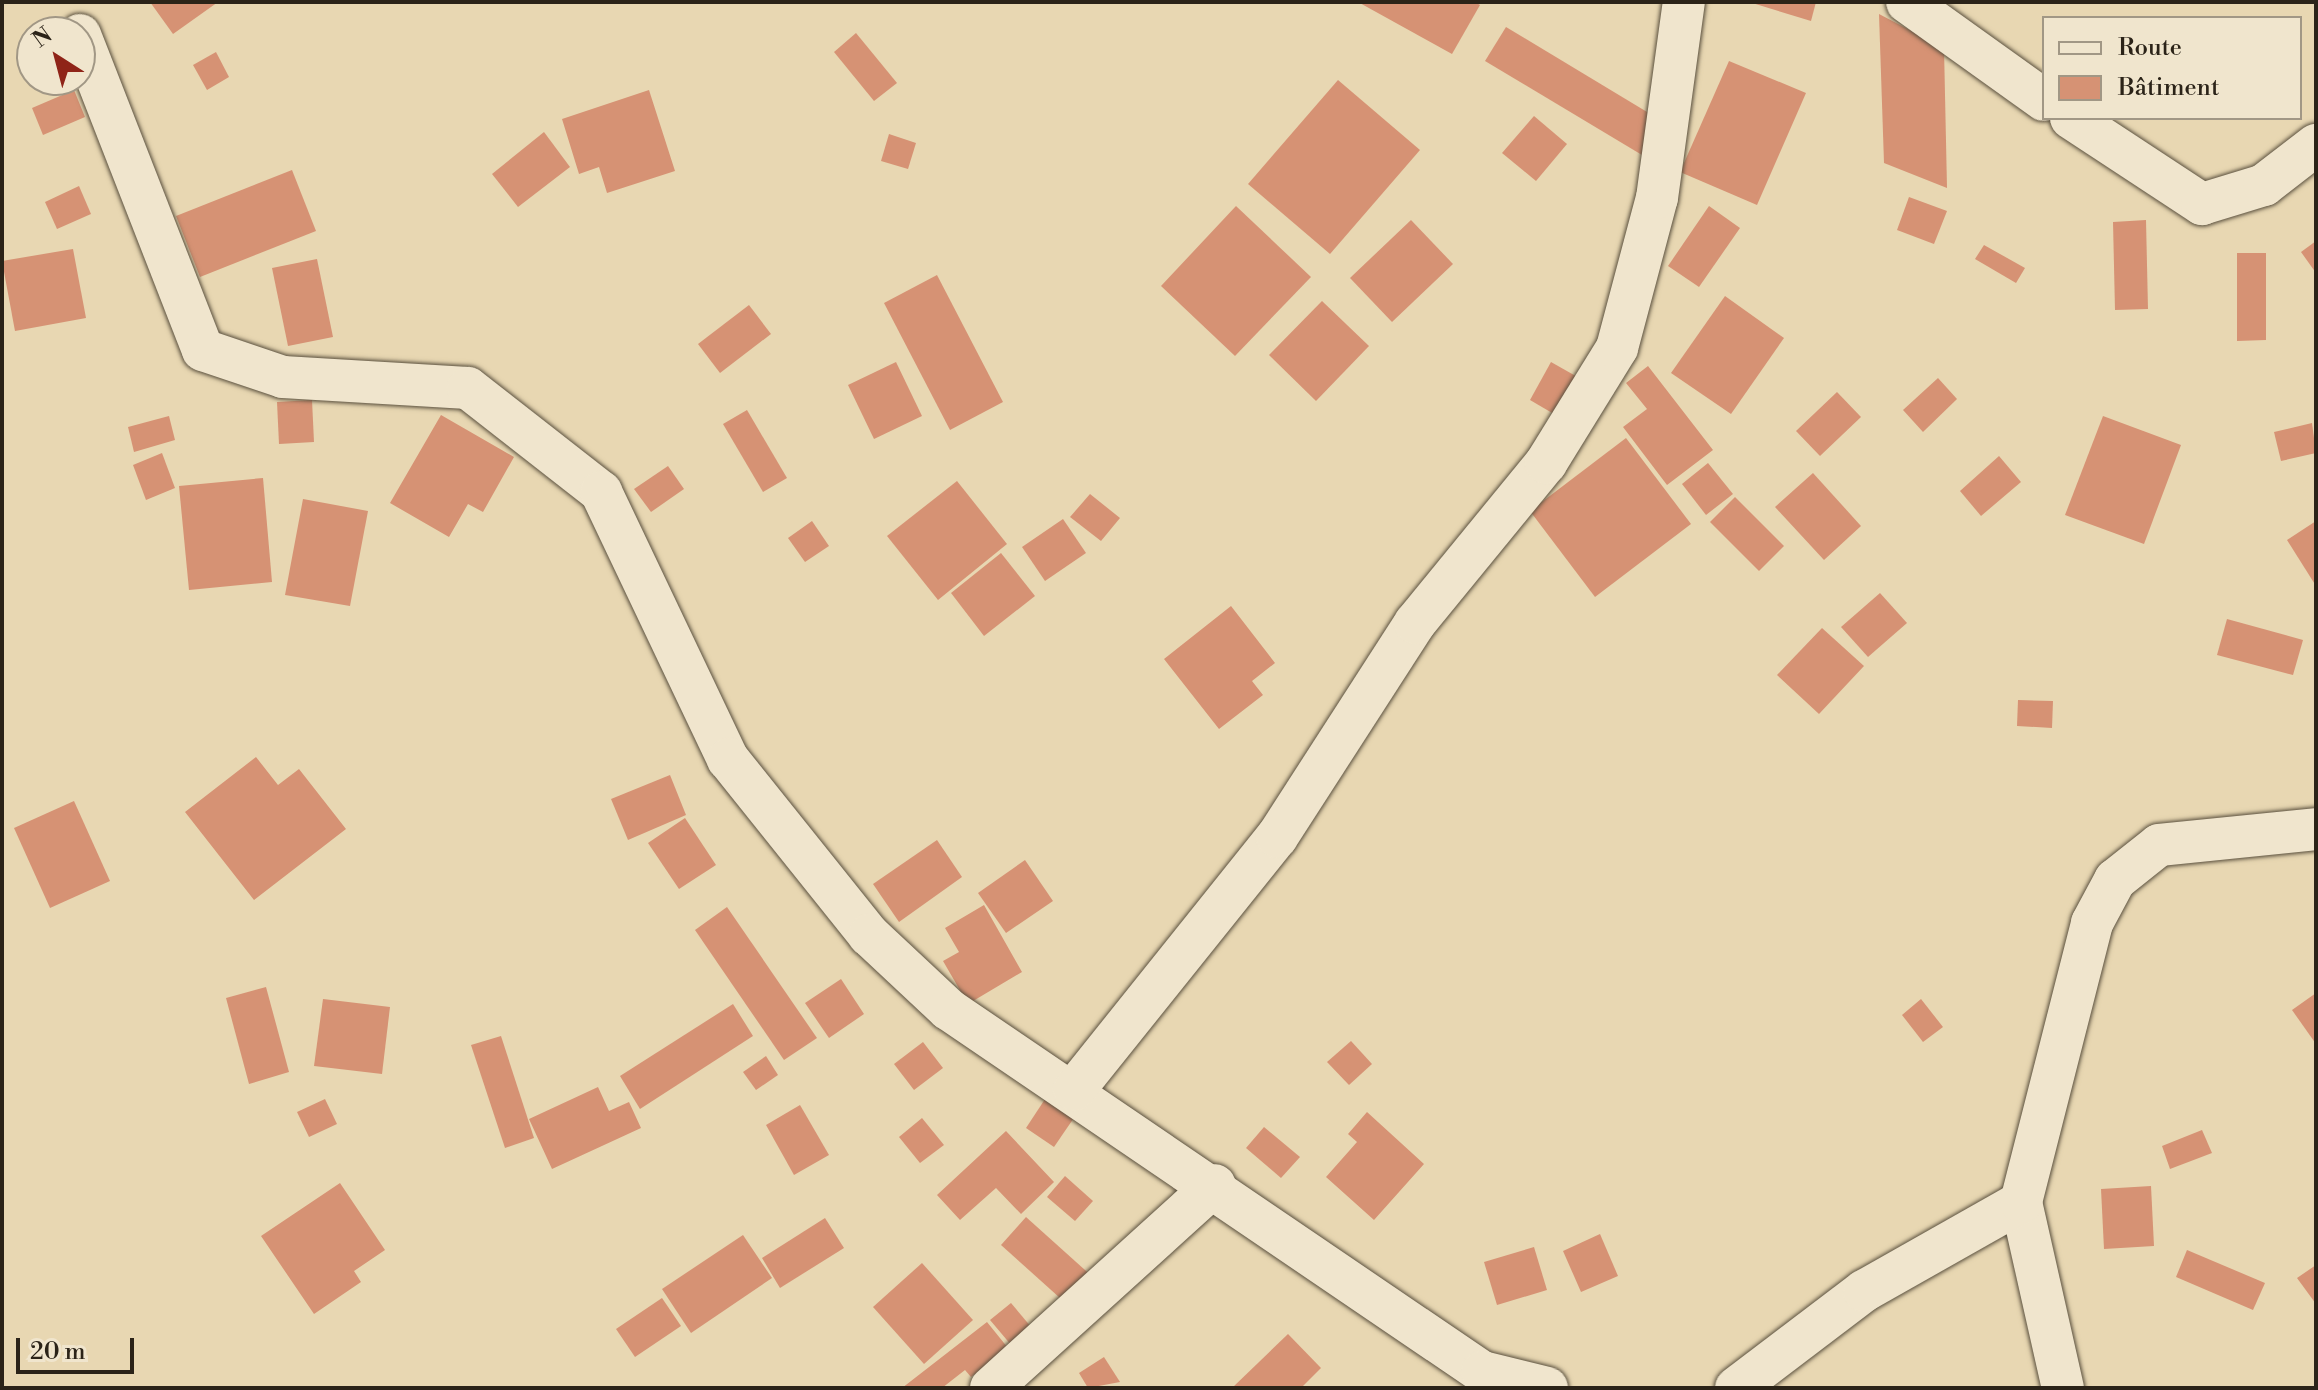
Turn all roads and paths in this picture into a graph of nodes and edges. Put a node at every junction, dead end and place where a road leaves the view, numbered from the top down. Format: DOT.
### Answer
graph roads {
  1 [pos="1684,2"];
  2 [pos="1907,2"];
  3 [pos="96,74"];
  4 [pos="2042,99"];
  5 [pos="2074,120"];
  6 [pos="2316,145"];
  7 [pos="2316,829"];
  8 [pos="1074,1090"];
  9 [pos="1215,1185"];
  10 [pos="2021,1202"];
  11 [pos="991,1388"];
  12 [pos="1547,1388"];
  13 [pos="1736,1388"];
  14 [pos="2063,1388"];
  1 -- 8 [label="street"];
  2 -- 4 [label="street"];
  3 -- 8 [label="street"];
  5 -- 6 [label="street"];
  7 -- 10 [label="street"];
  8 -- 9 [label="street"];
  9 -- 11 [label="street"];
  9 -- 12 [label="street"];
  10 -- 13 [label="street"];
  10 -- 14 [label="street"];
}
